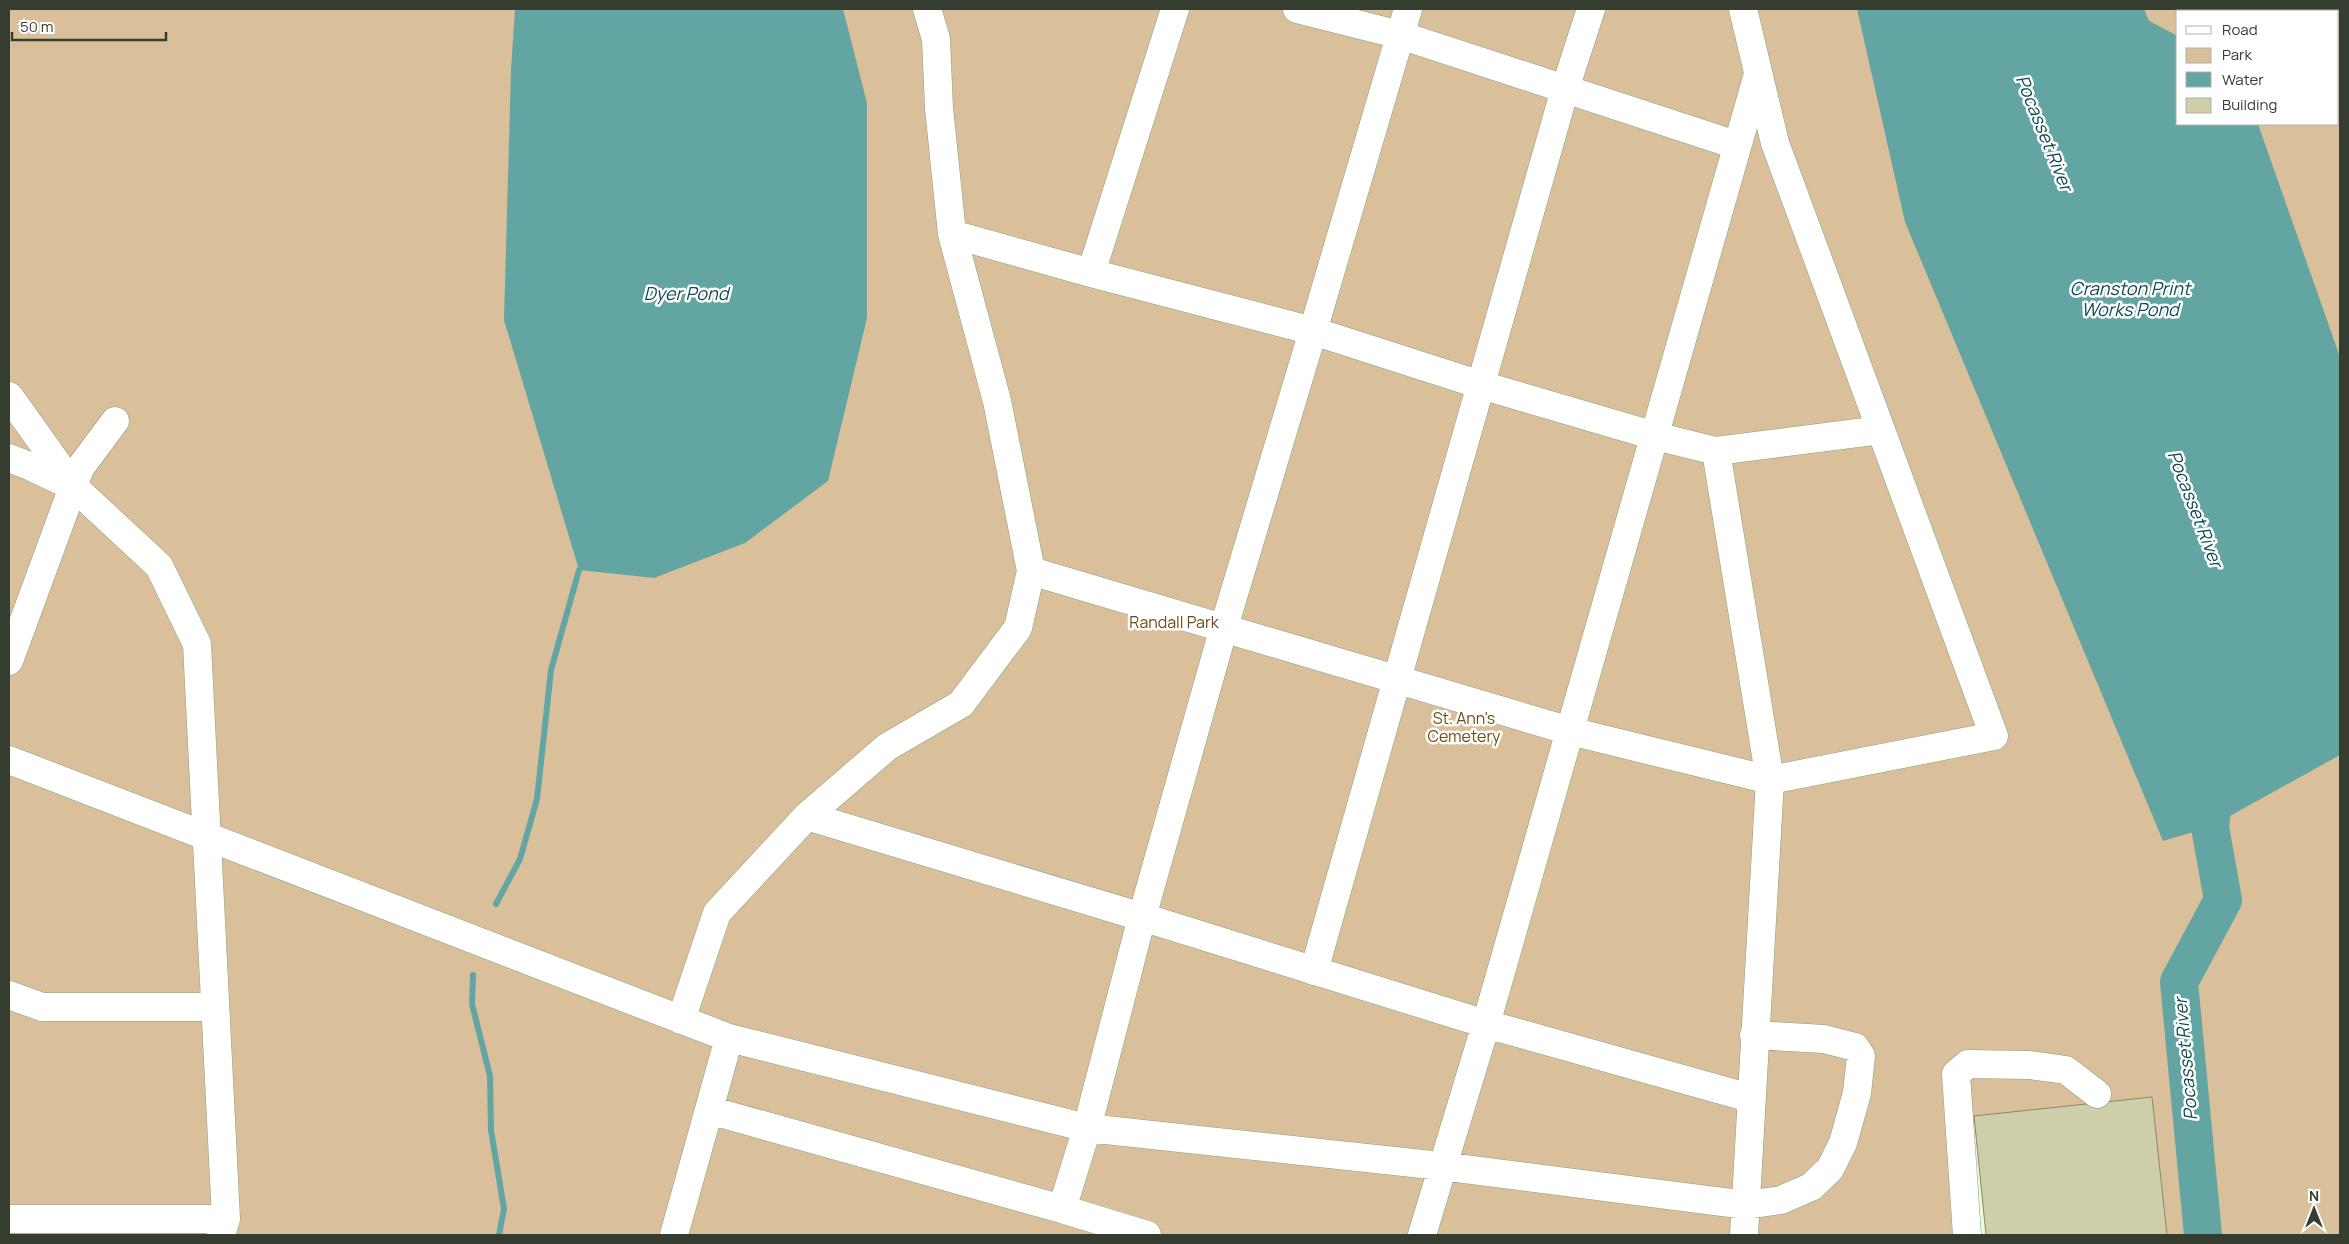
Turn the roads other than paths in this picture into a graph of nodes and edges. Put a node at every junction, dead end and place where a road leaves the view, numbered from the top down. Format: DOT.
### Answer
graph roads {
  1 [pos="927,9"];
  2 [pos="1175,9"];
  3 [pos="1297,9"];
  4 [pos="1408,9"];
  5 [pos="1591,9"];
  6 [pos="1742,9"];
  7 [pos="1400,35"];
  8 [pos="1758,73"];
  9 [pos="1565,89"];
  10 [pos="1736,145"];
  11 [pos="952,234"];
  12 [pos="1091,273"];
  13 [pos="1313,332"];
  14 [pos="1481,385"];
  15 [pos="9,396"];
  16 [pos="115,421"];
  17 [pos="1881,430"];
  18 [pos="1656,436"];
  19 [pos="1716,451"];
  20 [pos="9,458"];
  21 [pos="74,487"];
  22 [pos="1031,571"];
  23 [pos="1224,627"];
  24 [pos="9,661"];
  25 [pos="1397,679"];
  26 [pos="1570,731"];
  27 [pos="9,760"];
  28 [pos="1770,780"];
  29 [pos="807,816"];
  30 [pos="206,836"];
  31 [pos="1142,917"];
  32 [pos="1314,971"];
  33 [pos="9,996"];
  34 [pos="215,1007"];
  35 [pos="681,1020"];
  36 [pos="1486,1024"];
  37 [pos="1754,1035"];
  38 [pos="729,1038"];
  39 [pos="2097,1094"];
  40 [pos="1750,1098"];
  41 [pos="709,1110"];
  42 [pos="1087,1128"];
  43 [pos="1441,1166"];
  44 [pos="1746,1205"];
  45 [pos="1062,1209"];
  46 [pos="9,1219"];
  47 [pos="223,1227"];
  48 [pos="1103,1229"];
  49 [pos="674,1235"];
  50 [pos="1147,1235"];
  51 [pos="1422,1235"];
  52 [pos="1744,1235"];
  53 [pos="1967,1235"];
  1 -- 11 [label="lane"];
  2 -- 12 [label="lane"];
  3 -- 7 [label="lane"];
  4 -- 7 [label="lane"];
  5 -- 9 [label="lane"];
  6 -- 8 [label="lane"];
  7 -- 9 [label="lane"];
  7 -- 13 [label="lane"];
  8 -- 10 [label="lane"];
  8 -- 17 [label="lane"];
  9 -- 10 [label="lane"];
  9 -- 14 [label="lane"];
  10 -- 18 [label="lane"];
  11 -- 12 [label="lane"];
  11 -- 22 [label="lane"];
  12 -- 13 [label="lane"];
  13 -- 14 [label="lane"];
  13 -- 23 [label="lane"];
  14 -- 18 [label="lane"];
  14 -- 25 [label="lane"];
  15 -- 21 [label="lane"];
  16 -- 21 [label="lane"];
  17 -- 19 [label="lane"];
  17 -- 28 [label="lane"];
  18 -- 19 [label="lane"];
  18 -- 26 [label="lane"];
  19 -- 28 [label="lane"];
  20 -- 21 [label="lane"];
  21 -- 24 [label="lane"];
  21 -- 30 [label="lane"];
  22 -- 23 [label="lane"];
  22 -- 29 [label="lane"];
  23 -- 25 [label="lane"];
  23 -- 31 [label="lane"];
  25 -- 26 [label="lane"];
  25 -- 32 [label="lane"];
  26 -- 28 [label="lane"];
  26 -- 36 [label="lane"];
  27 -- 30 [label="lane"];
  28 -- 37 [label="lane"];
  29 -- 31 [label="lane"];
  29 -- 35 [label="lane"];
  30 -- 34 [label="lane"];
  30 -- 35 [label="lane"];
  31 -- 32 [label="lane"];
  31 -- 42 [label="lane"];
  32 -- 36 [label="lane"];
  33 -- 34 [label="lane"];
  34 -- 47 [label="lane"];
  35 -- 38 [label="lane"];
  36 -- 40 [label="lane"];
  36 -- 43 [label="lane"];
  37 -- 40 [label="lane"];
  37 -- 44 [label="lane"];
  38 -- 41 [label="lane"];
  38 -- 42 [label="lane"];
  39 -- 53 [label="lane"];
  40 -- 44 [label="lane"];
  41 -- 45 [label="lane"];
  41 -- 49 [label="lane"];
  42 -- 43 [label="lane"];
  42 -- 45 [label="lane"];
  43 -- 44 [label="lane"];
  43 -- 51 [label="lane"];
  44 -- 52 [label="lane"];
  45 -- 48 [label="lane"];
  46 -- 47 [label="lane"];
  48 -- 50 [label="lane"];
}
